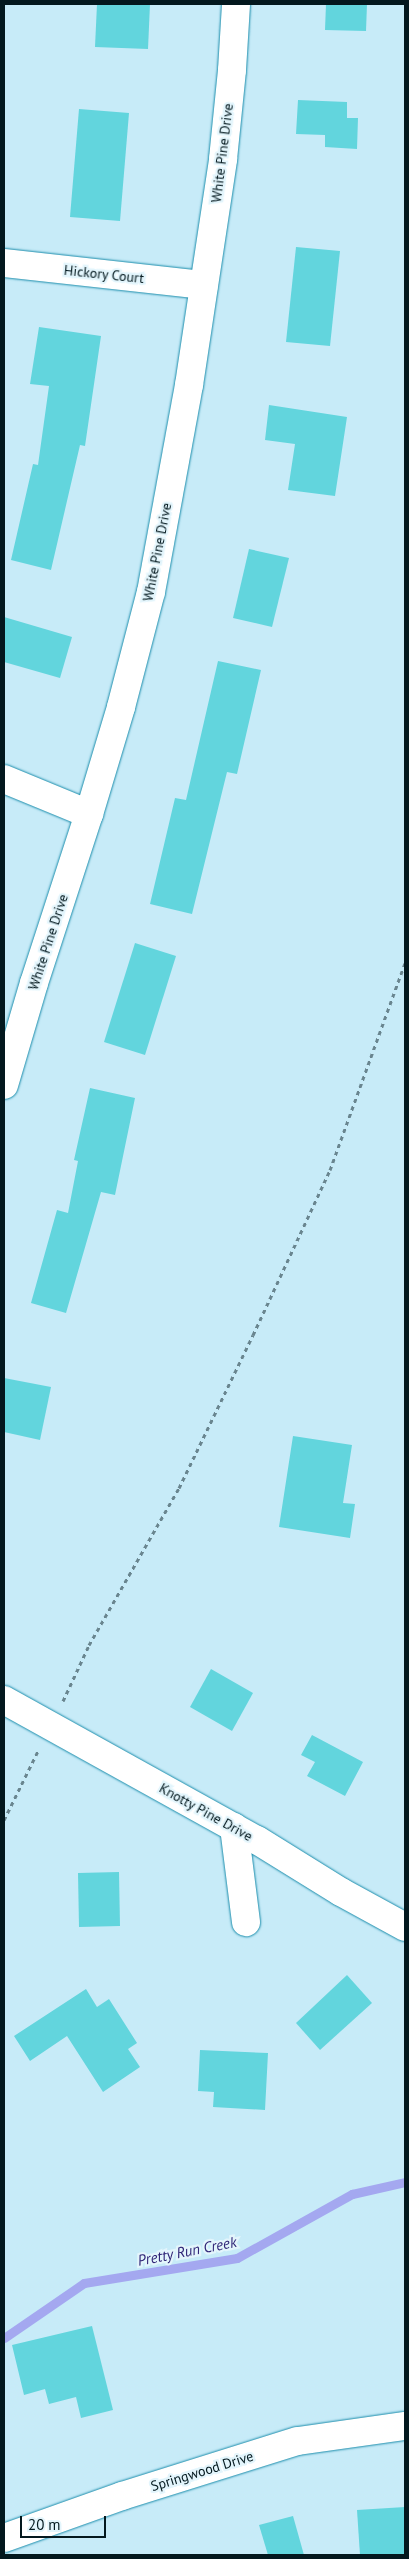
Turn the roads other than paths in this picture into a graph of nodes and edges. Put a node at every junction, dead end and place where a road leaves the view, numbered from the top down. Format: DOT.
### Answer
graph roads {
  1 [pos="236,4"];
  2 [pos="4,263"];
  3 [pos="204,285"];
  4 [pos="4,779"];
  5 [pos="89,814"];
  6 [pos="4,1085"];
  7 [pos="4,1700"];
  8 [pos="234,1827"];
  9 [pos="246,1922"];
  10 [pos="405,1927"];
  11 [pos="405,2426"];
  12 [pos="4,2538"];
  1 -- 3 [label="street, White Pine Drive"];
  2 -- 3 [label="street, Hickory Court"];
  3 -- 5 [label="street, White Pine Drive"];
  4 -- 5 [label="street"];
  5 -- 6 [label="street, White Pine Drive"];
  7 -- 8 [label="street, Knotty Pine Drive"];
  8 -- 9 [label="street"];
  8 -- 10 [label="street, Knotty Pine Drive"];
  11 -- 12 [label="street, Springwood Drive"];
}
